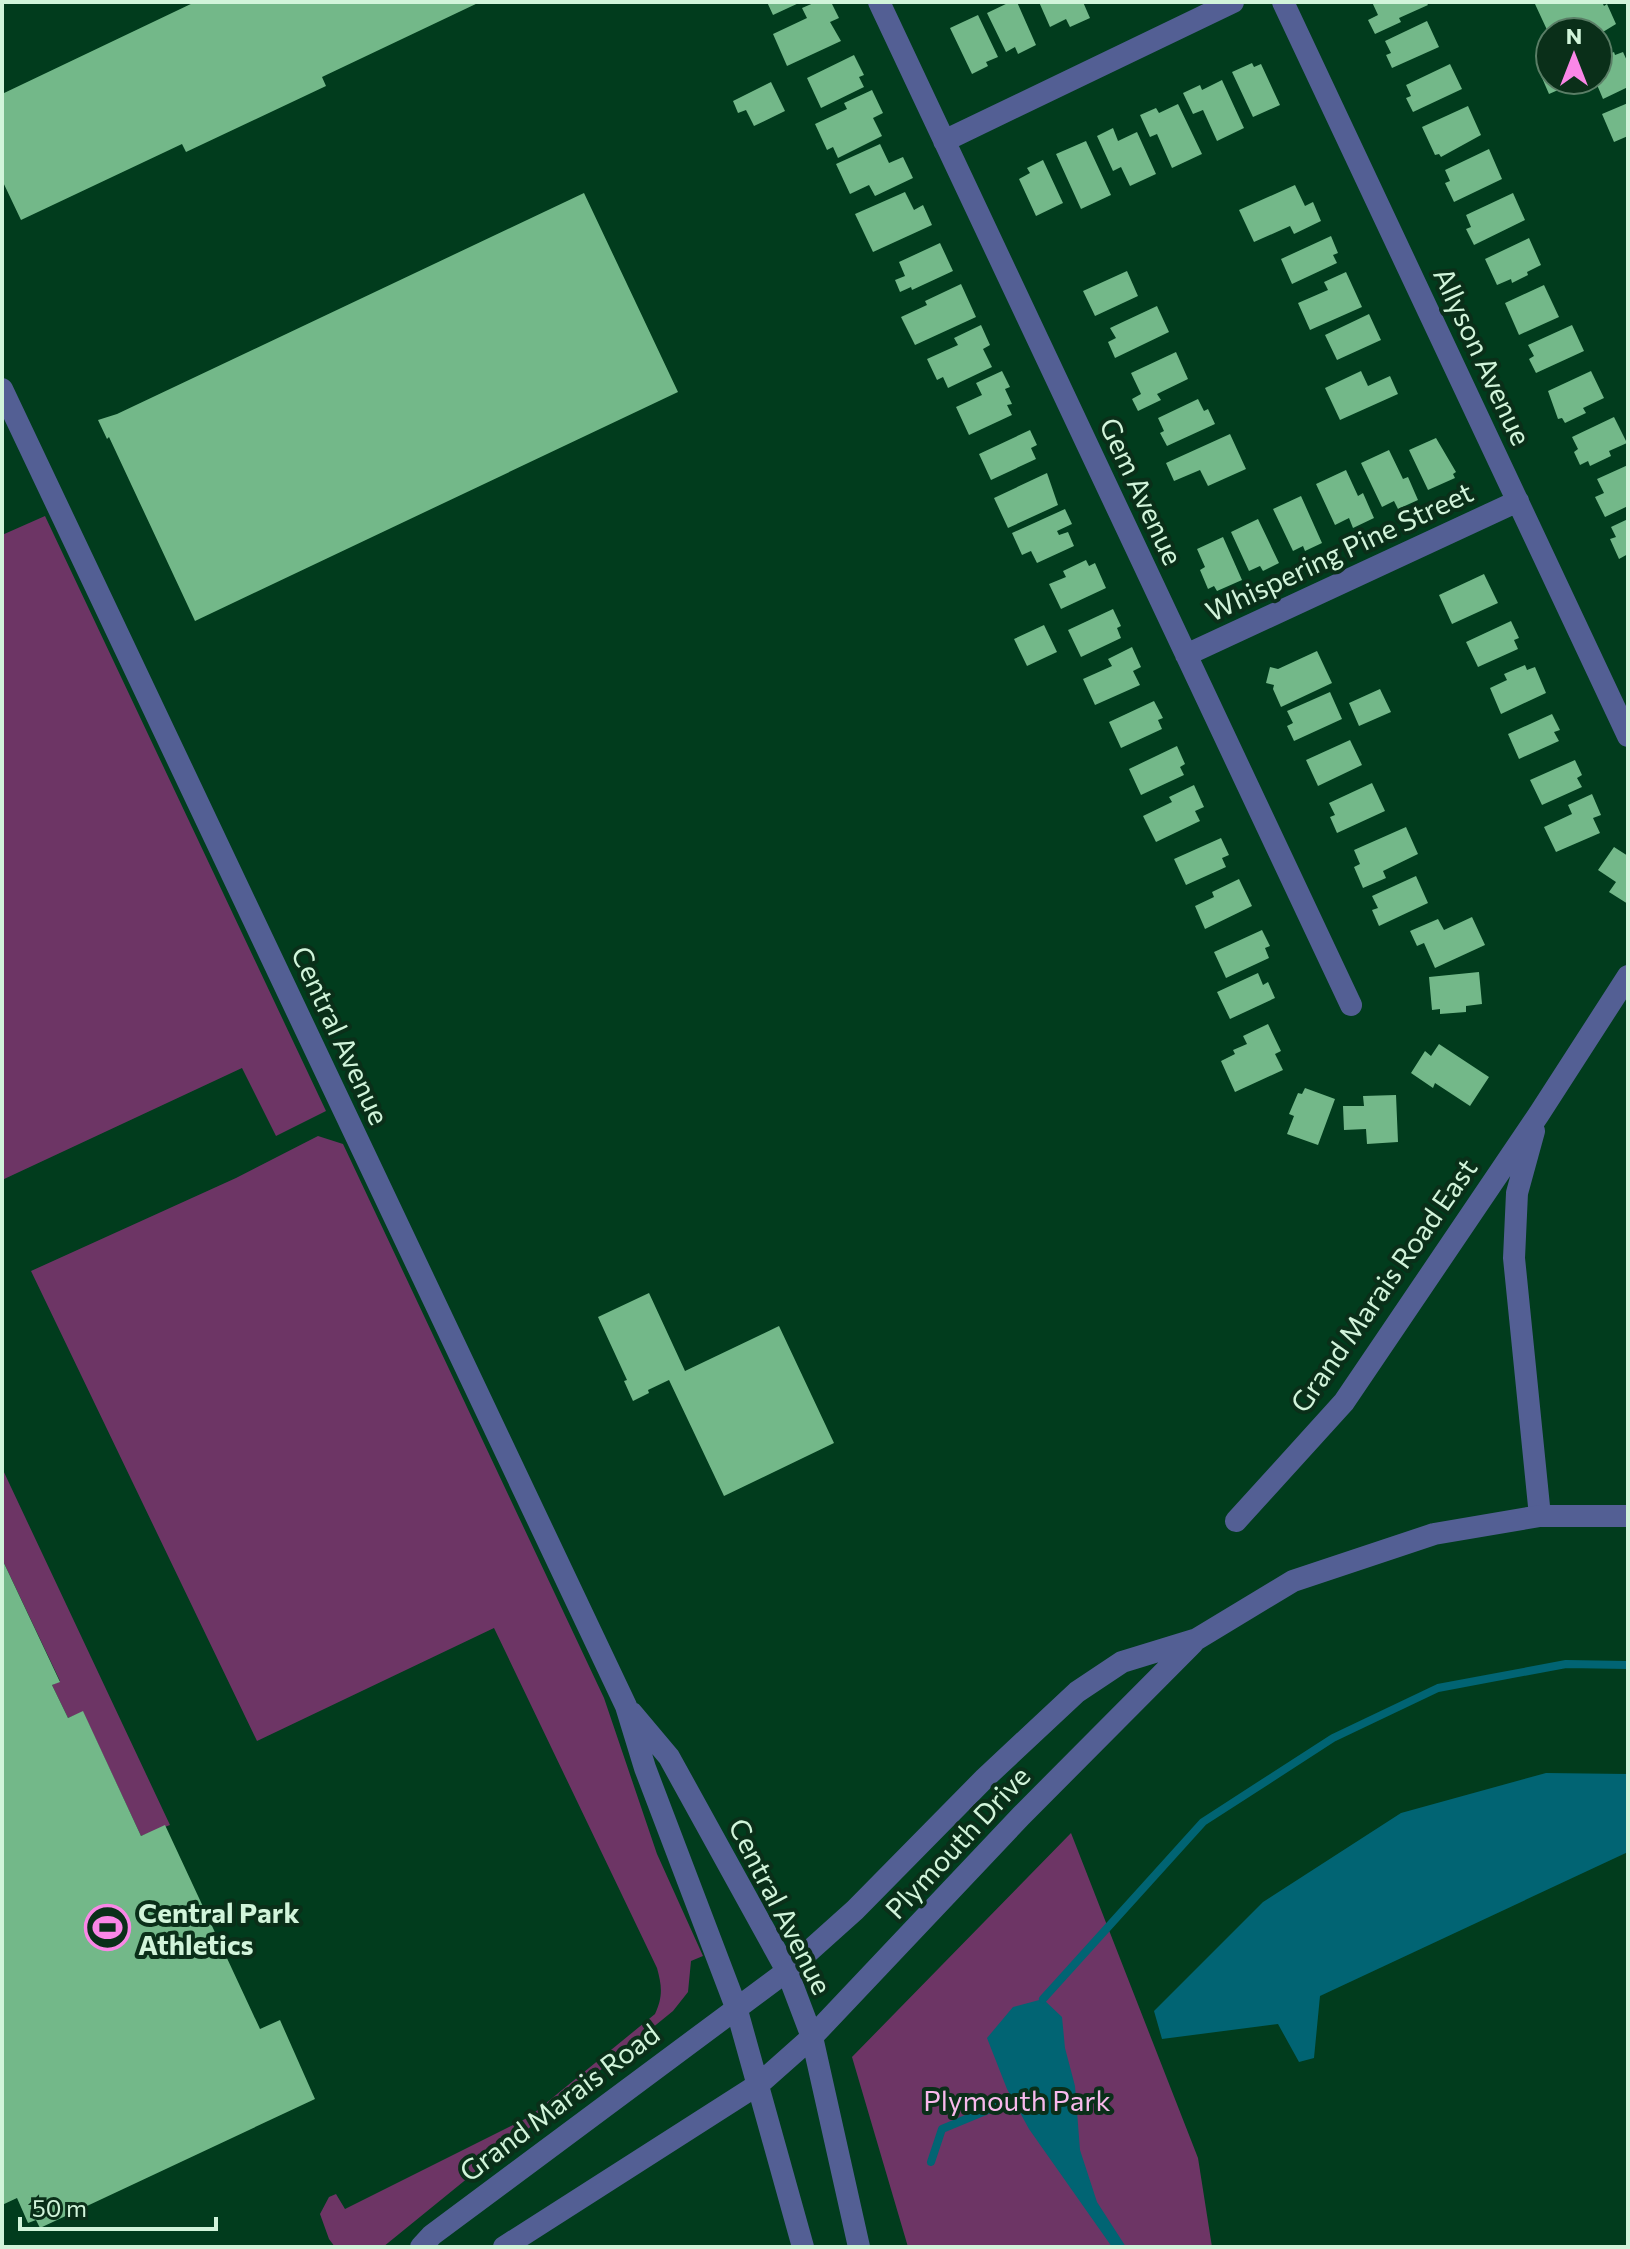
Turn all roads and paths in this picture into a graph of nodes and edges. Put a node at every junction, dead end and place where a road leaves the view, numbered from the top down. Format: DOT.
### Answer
graph roads {
  1 [pos="879,2"];
  2 [pos="1233,2"];
  3 [pos="1283,2"];
  4 [pos="944,141"];
  5 [pos="2,389"];
  6 [pos="1518,501"];
  7 [pos="1186,655"];
  8 [pos="1628,736"];
  9 [pos="1628,976"];
  10 [pos="1351,1005"];
  11 [pos="1539,1114"];
  12 [pos="1540,1516"];
  13 [pos="1628,1516"];
  14 [pos="1236,1521"];
  15 [pos="1197,1639"];
  16 [pos="626,1706"];
  17 [pos="787,1971"];
  18 [pos="736,2007"];
  19 [pos="812,2037"];
  20 [pos="759,2084"];
  21 [pos="421,2247"];
  22 [pos="504,2247"];
  23 [pos="803,2247"];
  24 [pos="859,2247"];
  1 -- 4 [label="street, Gem Avenue"];
  2 -- 4 [label="street"];
  3 -- 6 [label="street, Allyson Avenue"];
  4 -- 7 [label="street, Gem Avenue"];
  5 -- 16 [label="street, Central Avenue"];
  6 -- 7 [label="street, Whispering Pine Street"];
  6 -- 8 [label="street, Allyson Avenue"];
  7 -- 10 [label="street, Gem Avenue"];
  9 -- 11 [label="street, Grand Marais Road East"];
  11 -- 12 [label="street, Grand Marais Road East"];
  11 -- 14 [label="street, Grand Marais Road East"];
  12 -- 13 [label="street, Plymouth Drive"];
  12 -- 15 [label="street, Plymouth Drive"];
  15 -- 17 [label="street, Plymouth Drive"];
  15 -- 19 [label="street, Plymouth Drive"];
  16 -- 17 [label="street, Central Avenue"];
  16 -- 18 [label="street, Central Avenue"];
  17 -- 18 [label="street, Plymouth Drive"];
  17 -- 19 [label="street, Central Avenue"];
  18 -- 20 [label="street, Central Avenue"];
  18 -- 21 [label="street, Grand Marais Road"];
  19 -- 20 [label="street, Plymouth Drive"];
  19 -- 24 [label="street, Central Avenue"];
  20 -- 22 [label="street"];
  20 -- 23 [label="street, Central Avenue"];
}
